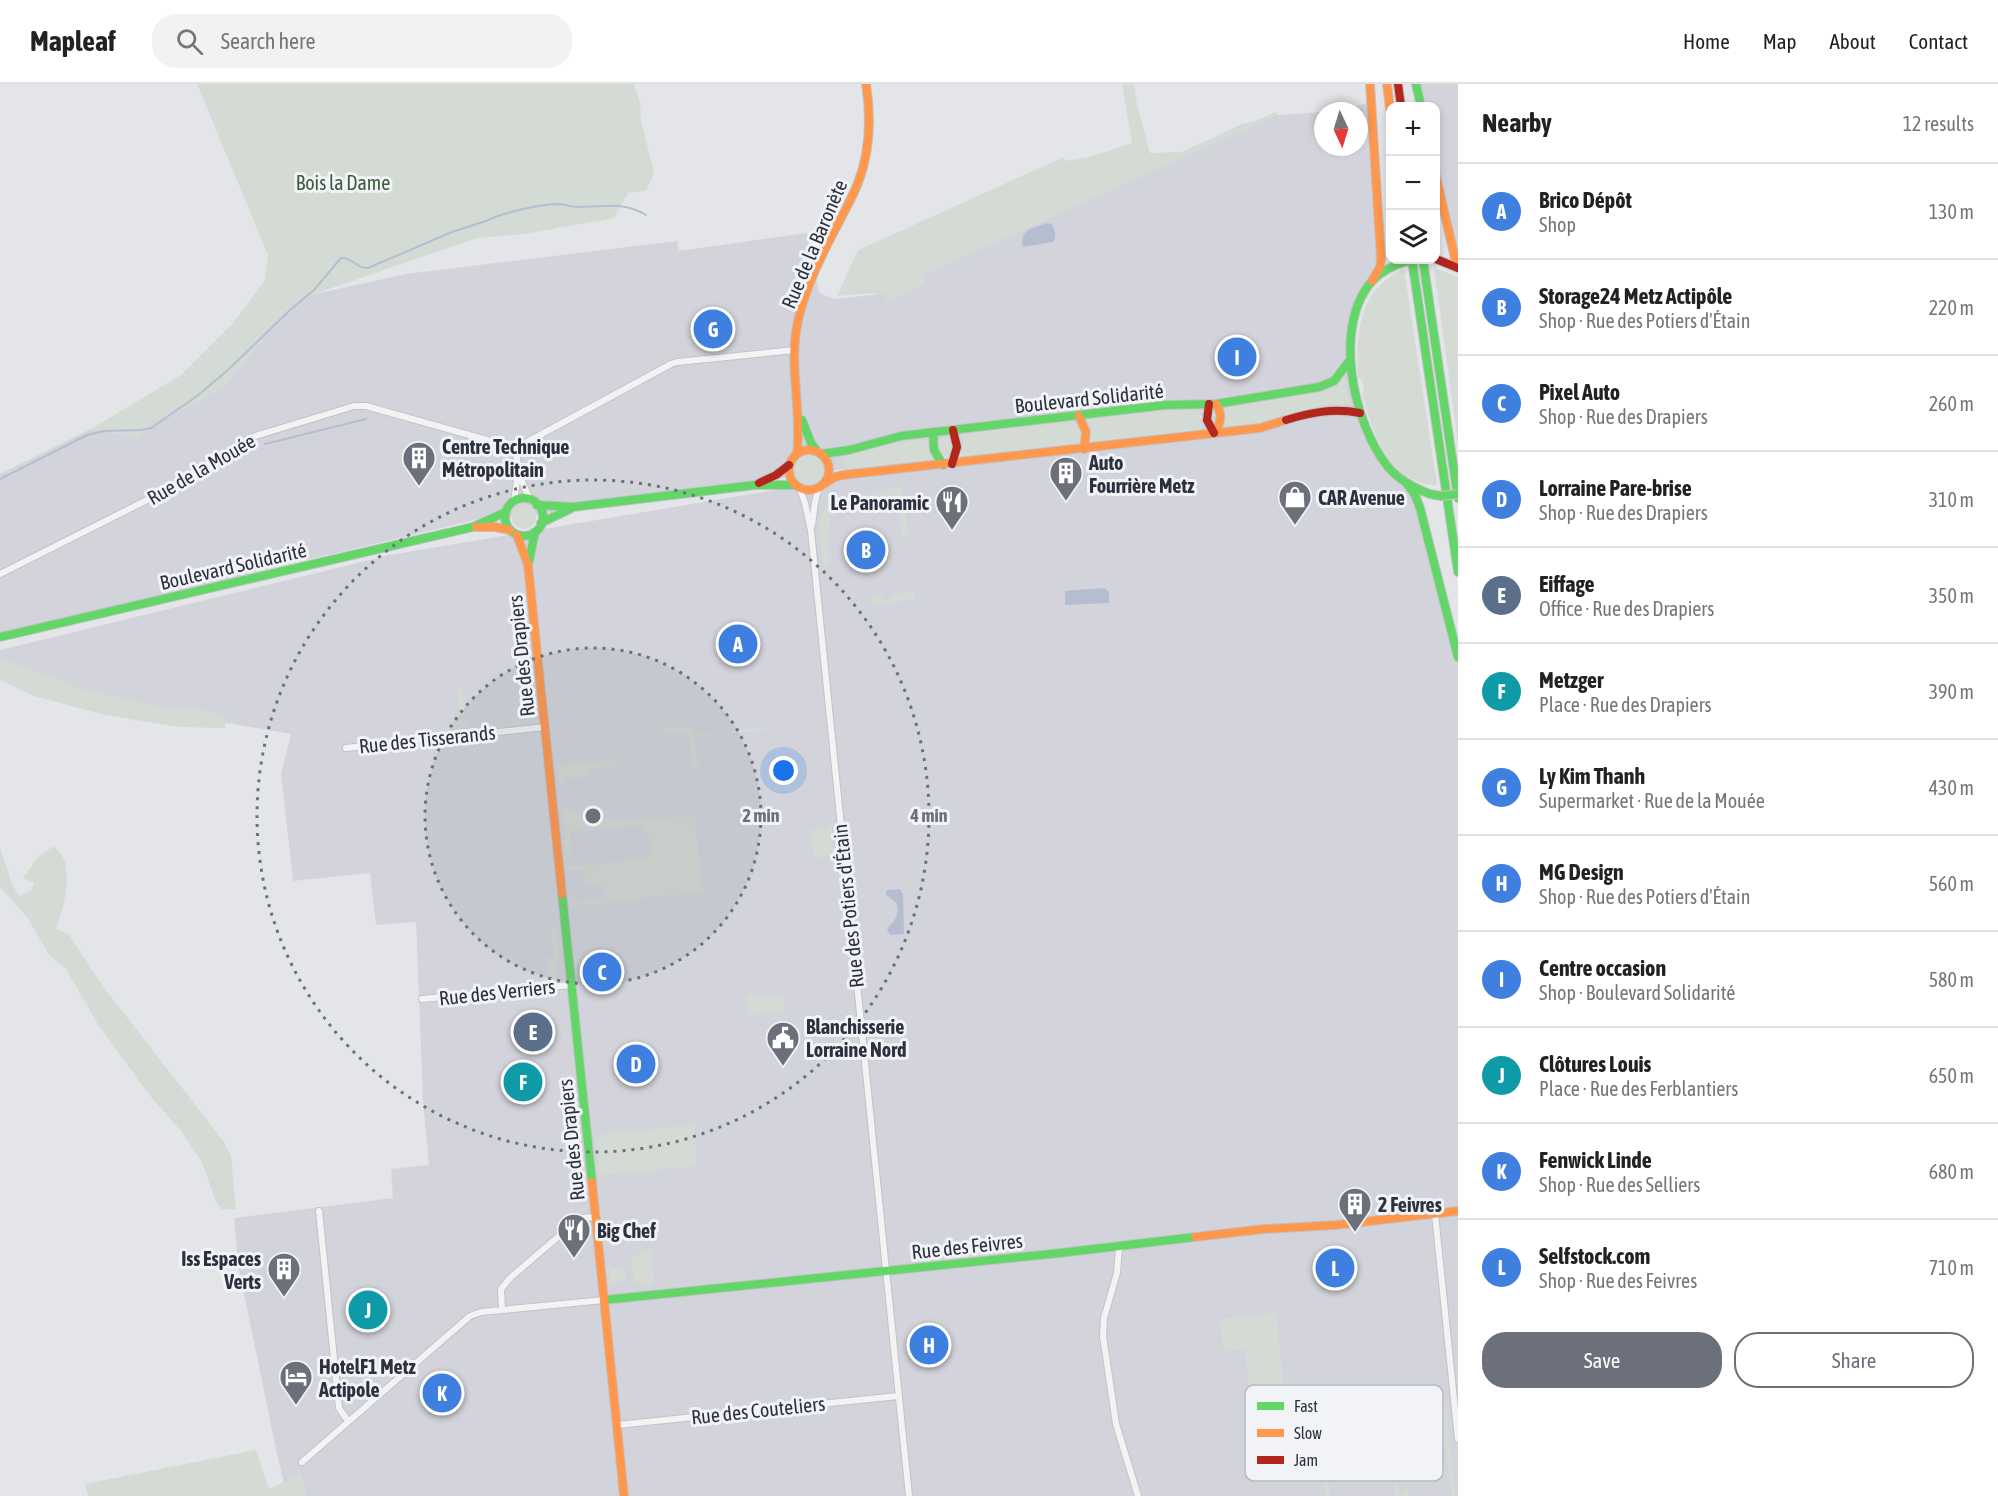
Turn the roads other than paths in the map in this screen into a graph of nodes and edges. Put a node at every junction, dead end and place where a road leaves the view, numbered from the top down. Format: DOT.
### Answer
graph roads {
  1 [pos="866,84"];
  2 [pos="1370,84"];
  3 [pos="1387,84"];
  4 [pos="1398,84"];
  5 [pos="1416,84"];
  6 [pos="1389,102"];
  7 [pos="1400,102"];
  8 [pos="1420,102"];
  9 [pos="1440,193"];
  10 [pos="1440,261"];
  11 [pos="1397,264"];
  12 [pos="1412,264"];
  13 [pos="1424,264"];
  14 [pos="1458,268"];
  15 [pos="1372,281"];
  16 [pos="795,350"];
  17 [pos="1350,360"];
  18 [pos="1212,404"];
  19 [pos="1360,413"];
  20 [pos="1079,416"];
  21 [pos="800,417"];
  22 [pos="953,430"];
  23 [pos="933,432"];
  24 [pos="1214,433"];
  25 [pos="516,448"];
  26 [pos="1084,448"];
  27 [pos="819,452"];
  28 [pos="797,453"];
  29 [pos="948,464"];
  30 [pos="789,465"];
  31 [pos="518,472"];
  32 [pos="1407,484"];
  33 [pos="755,485"];
  34 [pos="797,486"];
  35 [pos="820,486"];
  36 [pos="1458,496"];
  37 [pos="514,502"];
  38 [pos="533,502"];
  39 [pos="573,507"];
  40 [pos="506,512"];
  41 [pos="541,523"];
  42 [pos="473,527"];
  43 [pos="811,531"];
  44 [pos="535,532"];
  45 [pos="513,533"];
  46 [pos="528,565"];
  47 [pos="1458,572"];
  48 [pos="0,574"];
  49 [pos="0,637"];
  50 [pos="1458,657"];
  51 [pos="544,727"];
  52 [pos="346,748"];
  53 [pos="571,985"];
  54 [pos="423,999"];
  55 [pos="319,1211"];
  56 [pos="1458,1211"];
  57 [pos="1435,1214"];
  58 [pos="595,1217"];
  59 [pos="1119,1246"];
  60 [pos="886,1271"];
  61 [pos="604,1300"];
  62 [pos="502,1310"];
  63 [pos="898,1396"];
  64 [pos="348,1421"];
  65 [pos="617,1425"];
  66 [pos="1458,1438"];
  67 [pos="302,1462"];
  68 [pos="624,1496"];
  69 [pos="909,1496"];
  70 [pos="1138,1496"];
  1 -- 16 [label="main road, Rue de la Baronète"];
  2 -- 15 [label="main road"];
  3 -- 6 [label="main road"];
  4 -- 7 [label="main road"];
  5 -- 8 [label="main road"];
  9 -- 14 [label="main road"];
  10 -- 14 [label="main road"];
  11 -- 15 [label="main road"];
  12 -- 47 [label="main road"];
  13 -- 36 [label="main road"];
  15 -- 17 [label="main road"];
  16 -- 21 [label="main road, Rue de la Baronète"];
  16 -- 25 [label="street"];
  17 -- 18 [label="main road, Boulevard Solidarité"];
  17 -- 19 [label="main road"];
  18 -- 20 [label="main road, Boulevard Solidarité"];
  18 -- 24 [label="main road"];
  18 -- 24 [label="main road"];
  19 -- 24 [label="main road"];
  19 -- 32 [label="main road"];
  20 -- 22 [label="main road, Boulevard Solidarité"];
  20 -- 26 [label="main road"];
  21 -- 27 [label="main road, Rue de la Baronète"];
  21 -- 28 [label="main road, Rue de la Baronète"];
  22 -- 23 [label="main road, Boulevard Solidarité"];
  22 -- 29 [label="main road"];
  23 -- 27 [label="main road, Boulevard Solidarité"];
  23 -- 29 [label="main road"];
  24 -- 26 [label="main road"];
  25 -- 31 [label="street"];
  25 -- 48 [label="street, Rue de la Mouée"];
  26 -- 29 [label="main road"];
  27 -- 28 [label="main road"];
  27 -- 35 [label="main road"];
  28 -- 30 [label="main road"];
  29 -- 35 [label="main road"];
  30 -- 33 [label="main road"];
  30 -- 34 [label="main road"];
  31 -- 37 [label="street"];
  31 -- 38 [label="street"];
  32 -- 36 [label="main road, bridge"];
  32 -- 50 [label="main road"];
  33 -- 34 [label="main road"];
  33 -- 39 [label="main road"];
  34 -- 35 [label="main road"];
  34 -- 43 [label="street, Rue des Potiers d'Étain"];
  35 -- 43 [label="street, Rue des Potiers d'Étain"];
  37 -- 38 [label="main road"];
  37 -- 40 [label="main road"];
  38 -- 39 [label="main road"];
  38 -- 41 [label="main road"];
  39 -- 41 [label="main road"];
  40 -- 42 [label="main road, Boulevard Solidarité"];
  40 -- 45 [label="main road"];
  41 -- 44 [label="main road"];
  42 -- 45 [label="main road, Boulevard Solidarité"];
  42 -- 49 [label="main road, Boulevard Solidarité"];
  43 -- 60 [label="street, Rue des Potiers d'Étain"];
  44 -- 45 [label="main road"];
  44 -- 46 [label="main road, Rue des Drapiers"];
  45 -- 46 [label="main road, Rue des Drapiers"];
  46 -- 51 [label="main road, Rue des Drapiers"];
  51 -- 52 [label="street, Rue des Tisserands"];
  51 -- 53 [label="main road, Rue des Drapiers"];
  53 -- 54 [label="street, Rue des Verriers"];
  53 -- 58 [label="main road, Rue des Drapiers"];
  55 -- 64 [label="street"];
  56 -- 57 [label="main road, Rue des Feivres"];
  57 -- 59 [label="main road, Rue des Feivres"];
  57 -- 66 [label="street"];
  58 -- 61 [label="main road, Rue des Drapiers"];
  58 -- 62 [label="street"];
  59 -- 60 [label="main road, Rue des Feivres"];
  59 -- 70 [label="street"];
  60 -- 61 [label="main road, Rue des Feivres"];
  60 -- 63 [label="street, Rue des Potiers d'Étain"];
  61 -- 62 [label="street, Rue des Feivres"];
  61 -- 65 [label="main road, Rue des Drapiers"];
  62 -- 64 [label="street, Rue des Feivres"];
  63 -- 65 [label="street, Rue des Couteliers"];
  63 -- 69 [label="street, Rue des Potiers d'Étain"];
  64 -- 67 [label="street, Rue des Feivres"];
  65 -- 68 [label="main road, Rue des Drapiers"];
}
